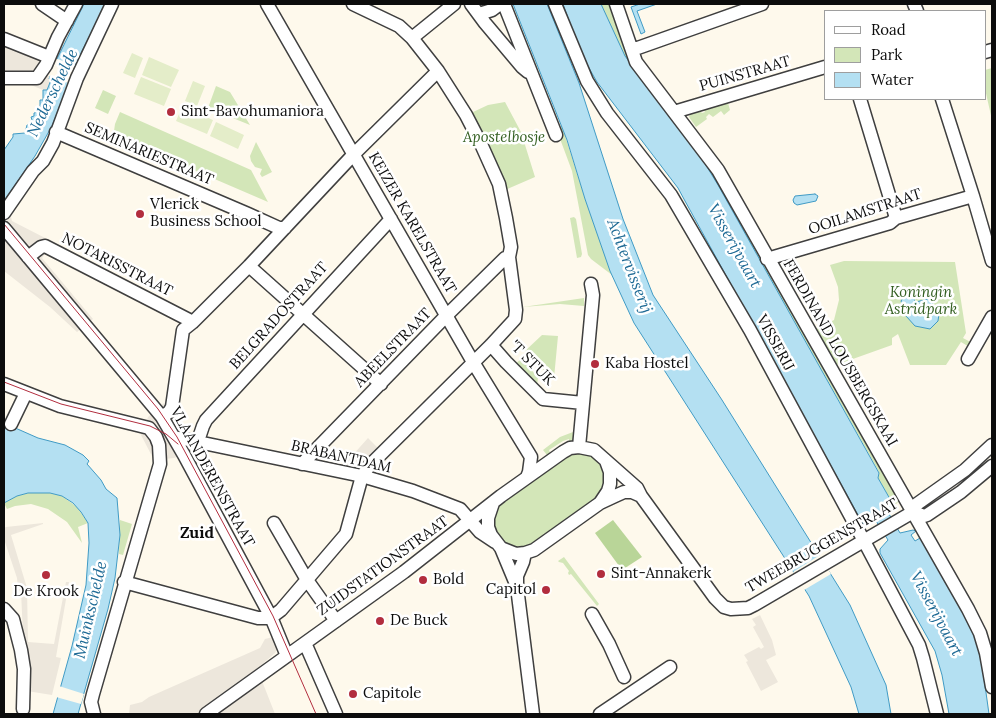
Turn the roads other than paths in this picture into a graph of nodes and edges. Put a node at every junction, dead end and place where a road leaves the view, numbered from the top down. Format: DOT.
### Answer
graph roads {
  1 [pos="42,4"];
  2 [pos="76,4"];
  3 [pos="112,4"];
  4 [pos="267,4"];
  5 [pos="354,4"];
  6 [pos="454,4"];
  7 [pos="500,4"];
  8 [pos="504,4"];
  9 [pos="555,4"];
  10 [pos="616,4"];
  11 [pos="762,4"];
  12 [pos="475,9"];
  13 [pos="67,21"];
  14 [pos="412,38"];
  15 [pos="4,39"];
  16 [pos="632,50"];
  17 [pos="49,63"];
  18 [pos="824,67"];
  19 [pos="438,71"];
  20 [pos="530,74"];
  21 [pos="4,78"];
  22 [pos="860,100"];
  23 [pos="942,100"];
  24 [pos="674,112"];
  25 [pos="56,132"];
  26 [pos="556,135"];
  27 [pos="354,154"];
  28 [pos="973,196"];
  29 [pos="4,213"];
  30 [pos="896,218"];
  31 [pos="391,219"];
  32 [pos="286,228"];
  33 [pos="6,232"];
  34 [pos="28,257"];
  35 [pos="509,257"];
  36 [pos="767,259"];
  37 [pos="992,261"];
  38 [pos="249,266"];
  39 [pos="591,284"];
  40 [pos="304,314"];
  41 [pos="446,316"];
  42 [pos="992,317"];
  43 [pos="193,322"];
  44 [pos="491,345"];
  45 [pos="968,359"];
  46 [pos="473,362"];
  47 [pos="4,384"];
  48 [pos="381,384"];
  49 [pos="26,393"];
  50 [pos="583,403"];
  51 [pos="162,418"];
  52 [pos="11,424"];
  53 [pos="174,437"];
  54 [pos="198,441"];
  55 [pos="992,445"];
  56 [pos="579,447"];
  57 [pos="531,457"];
  58 [pos="550,461"];
  59 [pos="606,461"];
  60 [pos="302,464"];
  61 [pos="992,466"];
  62 [pos="362,476"];
  63 [pos="527,477"];
  64 [pos="936,491"];
  65 [pos="641,496"];
  66 [pos="493,503"];
  67 [pos="600,503"];
  68 [pos="944,505"];
  69 [pos="913,512"];
  70 [pos="470,521"];
  71 [pos="274,523"];
  72 [pos="864,541"];
  73 [pos="498,545"];
  74 [pos="525,553"];
  75 [pos="307,580"];
  76 [pos="124,582"];
  77 [pos="517,587"];
  78 [pos="4,609"];
  79 [pos="592,614"];
  80 [pos="270,617"];
  81 [pos="336,621"];
  82 [pos="305,643"];
  83 [pos="287,656"];
  84 [pos="311,657"];
  85 [pos="670,667"];
  86 [pos="624,677"];
  87 [pos="992,687"];
  88 [pos="23,709"];
  89 [pos="94,714"];
  90 [pos="206,714"];
  91 [pos="336,714"];
  92 [pos="533,714"];
  93 [pos="600,714"];
  94 [pos="937,714"];
  1 -- 13 [label="street"];
  2 -- 13 [label="street"];
  3 -- 25 [label="street"];
  4 -- 27 [label="street, KEIZER KARELSTRAAT"];
  5 -- 14 [label="street"];
  6 -- 14 [label="street"];
  7 -- 12 [label="street"];
  8 -- 20 [label="street"];
  9 -- 72 [label="street, VISSERIJ"];
  10 -- 16 [label="street, FERDINAND LOUSBERGSKAAI"];
  11 -- 16 [label="street"];
  12 -- 20 [label="street"];
  13 -- 17 [label="street"];
  14 -- 19 [label="street"];
  15 -- 17 [label="street"];
  16 -- 24 [label="street, FERDINAND LOUSBERGSKAAI"];
  17 -- 21 [label="street"];
  18 -- 24 [label="street, PUINSTRAAT"];
  19 -- 27 [label="street"];
  19 -- 35 [label="street"];
  20 -- 26 [label="street"];
  22 -- 30 [label="street"];
  23 -- 28 [label="street"];
  24 -- 36 [label="street, FERDINAND LOUSBERGSKAAI"];
  25 -- 29 [label="street"];
  25 -- 32 [label="street, SEMINARIESTRAAT"];
  27 -- 31 [label="street, KEIZER KARELSTRAAT"];
  27 -- 32 [label="street"];
  28 -- 30 [label="street, OOILAMSTRAAT"];
  28 -- 37 [label="street"];
  30 -- 36 [label="street, OOILAMSTRAAT"];
  31 -- 40 [label="street, BELGRADOSTRAAT"];
  31 -- 41 [label="street, KEIZER KARELSTRAAT"];
  32 -- 38 [label="street"];
  33 -- 34 [label="street, VLAANDERENSTRAAT"];
  34 -- 43 [label="street, NOTARISSTRAAT"];
  34 -- 51 [label="street, VLAANDERENSTRAAT"];
  35 -- 41 [label="street, ABEELSTRAAT"];
  35 -- 44 [label="street"];
  36 -- 69 [label="street, FERDINAND LOUSBERGSKAAI"];
  38 -- 40 [label="street"];
  38 -- 43 [label="street"];
  39 -- 50 [label="street"];
  40 -- 48 [label="street"];
  40 -- 54 [label="street, BELGRADOSTRAAT"];
  41 -- 46 [label="street, KEIZER KARELSTRAAT"];
  41 -- 48 [label="street, ABEELSTRAAT"];
  42 -- 45 [label="street"];
  43 -- 51 [label="street"];
  44 -- 46 [label="street"];
  44 -- 50 [label="street, 'T STUK"];
  46 -- 57 [label="street, KEIZER KARELSTRAAT"];
  46 -- 62 [label="street"];
  47 -- 49 [label="street"];
  48 -- 60 [label="street, ABEELSTRAAT"];
  49 -- 52 [label="street"];
  49 -- 76 [label="street"];
  50 -- 56 [label="street"];
  51 -- 53 [label="street, VLAANDERENSTRAAT"];
  53 -- 54 [label="street, BRABANTDAM"];
  53 -- 80 [label="street, VLAANDERENSTRAAT"];
  54 -- 60 [label="street, BRABANTDAM"];
  55 -- 64 [label="street, TWEEBRUGGENSTRAAT"];
  56 -- 58 [label="street"];
  56 -- 59 [label="street"];
  57 -- 58 [label="street"];
  57 -- 63 [label="street"];
  58 -- 63 [label="street"];
  59 -- 65 [label="street"];
  59 -- 67 [label="street"];
  60 -- 62 [label="street, BRABANTDAM"];
  61 -- 68 [label="street"];
  62 -- 70 [label="street, BRABANTDAM"];
  62 -- 75 [label="street"];
  63 -- 66 [label="street"];
  64 -- 68 [label="street"];
  64 -- 69 [label="street, TWEEBRUGGENSTRAAT"];
  65 -- 67 [label="street"];
  65 -- 72 [label="street, TWEEBRUGGENSTRAAT"];
  66 -- 70 [label="street"];
  66 -- 73 [label="street"];
  67 -- 74 [label="street"];
  68 -- 69 [label="street"];
  69 -- 72 [label="street, TWEEBRUGGENSTRAAT"];
  69 -- 87 [label="street, FERDINAND LOUSBERGSKAAI"];
  70 -- 73 [label="street, ZUIDSTATIONSTRAAT"];
  70 -- 81 [label="street, ZUIDSTATIONSTRAAT"];
  71 -- 75 [label="street"];
  72 -- 94 [label="street, VISSERIJ"];
  73 -- 74 [label="street"];
  73 -- 77 [label="street"];
  74 -- 77 [label="street"];
  75 -- 80 [label="street"];
  75 -- 81 [label="street"];
  76 -- 80 [label="street"];
  76 -- 89 [label="street"];
  77 -- 92 [label="street"];
  78 -- 88 [label="street"];
  79 -- 86 [label="street"];
  80 -- 83 [label="street, VLAANDERENSTRAAT"];
  81 -- 82 [label="street, ZUIDSTATIONSTRAAT"];
  82 -- 83 [label="street, ZUIDSTATIONSTRAAT"];
  82 -- 84 [label="street"];
  83 -- 84 [label="street"];
  83 -- 90 [label="street, ZUIDSTATIONSTRAAT"];
  84 -- 91 [label="street"];
  85 -- 93 [label="street"];
}
